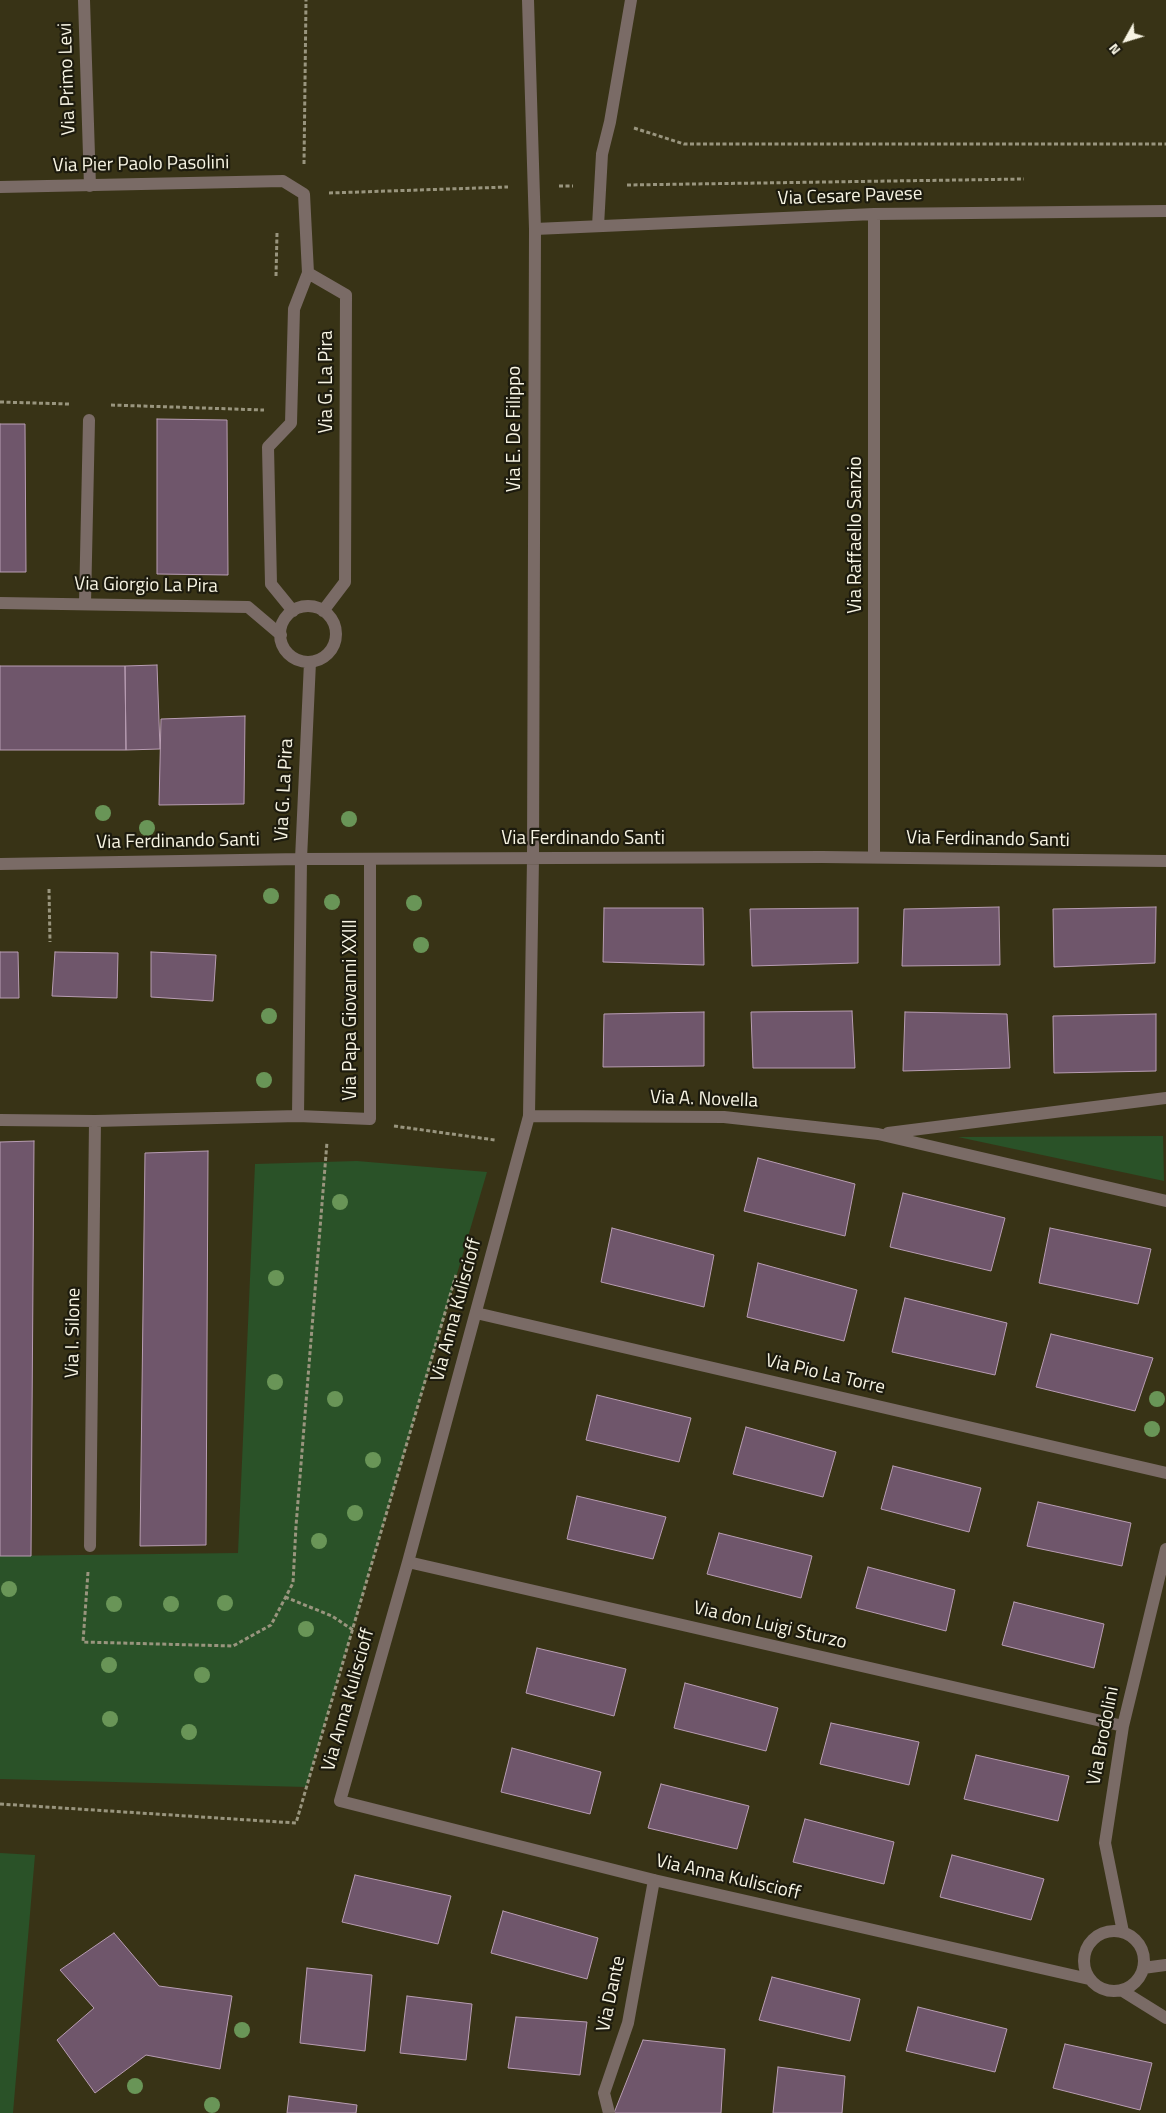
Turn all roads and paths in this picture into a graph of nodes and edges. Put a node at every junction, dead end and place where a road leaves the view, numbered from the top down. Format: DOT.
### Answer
graph roads {
  1 [pos="84,0"];
  2 [pos="306,0"];
  3 [pos="528,0"];
  4 [pos="631,0"];
  5 [pos="610,122"];
  6 [pos="1166,144"];
  7 [pos="1024,179"];
  8 [pos="599,185"];
  9 [pos="90,186"];
  10 [pos="534,186"];
  11 [pos="0,187"];
  12 [pos="304,194"];
  13 [pos="1166,211"];
  14 [pos="874,214"];
  15 [pos="277,225"];
  16 [pos="598,226"];
  17 [pos="534,229"];
  18 [pos="308,273"];
  19 [pos="276,283"];
  20 [pos="0,402"];
  21 [pos="78,404"];
  22 [pos="108,405"];
  23 [pos="264,410"];
  24 [pos="89,420"];
  25 [pos="0,603"];
  26 [pos="85,604"];
  27 [pos="293,611"];
  28 [pos="323,611"];
  29 [pos="281,636"];
  30 [pos="310,662"];
  31 [pos="874,857"];
  32 [pos="532,858"];
  33 [pos="301,859"];
  34 [pos="370,859"];
  35 [pos="1166,861"];
  36 [pos="48,863"];
  37 [pos="0,864"];
  38 [pos="50,942"];
  39 [pos="1166,1098"];
  40 [pos="298,1116"];
  41 [pos="529,1116"];
  42 [pos="329,1117"];
  43 [pos="0,1120"];
  44 [pos="95,1121"];
  45 [pos="388,1125"];
  46 [pos="878,1134"];
  47 [pos="492,1149"];
  48 [pos="1166,1201"];
  49 [pos="457,1272"];
  50 [pos="476,1313"];
  51 [pos="1166,1473"];
  52 [pos="90,1546"];
  53 [pos="1166,1549"];
  54 [pos="408,1562"];
  55 [pos="286,1597"];
  56 [pos="353,1630"];
  57 [pos="1123,1726"];
  58 [pos="0,1804"];
  59 [pos="654,1880"];
  60 [pos="1123,1932"];
  61 [pos="1166,1965"];
  62 [pos="1143,1968"];
  63 [pos="1089,1979"];
  64 [pos="1121,1990"];
  65 [pos="1166,2018"];
  66 [pos="609,2113"];
  1 -- 9 [label="street, Via Primo Levi"];
  2 -- 12 [label="path"];
  3 -- 10 [label="street, Via E. De Filippo"];
  4 -- 5 [label="street"];
  5 -- 6 [label="path"];
  5 -- 8 [label="street"];
  7 -- 8 [label="path"];
  8 -- 10 [label="path"];
  8 -- 16 [label="street"];
  9 -- 11 [label="street, Via Pier Paolo Pasolini"];
  9 -- 12 [label="street, Via Pier Paolo Pasolini"];
  10 -- 12 [label="path"];
  10 -- 17 [label="street, Via E. De Filippo"];
  12 -- 18 [label="street"];
  13 -- 14 [label="street, Via Cesare Pavese"];
  14 -- 16 [label="street, Via Cesare Pavese"];
  14 -- 31 [label="street, Via Raffaello Sanzio"];
  15 -- 19 [label="path"];
  16 -- 17 [label="street, Via Cesare Pavese"];
  17 -- 32 [label="street, Via E. De Filippo"];
  18 -- 27 [label="street"];
  18 -- 28 [label="street, Via G. La Pira"];
  20 -- 21 [label="path"];
  22 -- 23 [label="path"];
  24 -- 26 [label="street"];
  25 -- 26 [label="street, Via Giorgio La Pira"];
  26 -- 29 [label="street, Via Giorgio La Pira"];
  27 -- 28 [label="street"];
  27 -- 29 [label="street"];
  28 -- 30 [label="street"];
  29 -- 30 [label="street"];
  30 -- 33 [label="street, Via G. La Pira"];
  31 -- 32 [label="street, Via Ferdinando Santi"];
  31 -- 35 [label="street, Via Ferdinando Santi"];
  32 -- 34 [label="street, Via Ferdinando Santi"];
  32 -- 41 [label="street, Via Anna Kuliscioff"];
  33 -- 34 [label="street, Via Ferdinando Santi"];
  33 -- 36 [label="street, Via Ferdinando Santi"];
  33 -- 40 [label="street"];
  34 -- 42 [label="street, Via Papa Giovanni XXIII"];
  36 -- 37 [label="street, Via Ferdinando Santi"];
  36 -- 38 [label="path"];
  39 -- 46 [label="street, Via A. Novella"];
  40 -- 42 [label="street, Via Papa Giovanni XXIII"];
  40 -- 44 [label="street, Via Papa Giovanni XXIII"];
  41 -- 46 [label="street, Via A. Novella"];
  41 -- 50 [label="street, Via Anna Kuliscioff"];
  42 -- 55 [label="path"];
  43 -- 44 [label="street, Via Papa Giovanni XXIII"];
  44 -- 52 [label="street, Via I. Silone"];
  45 -- 47 [label="path"];
  46 -- 48 [label="street, Via A. Novella"];
  49 -- 56 [label="path"];
  50 -- 51 [label="street, Via Pio La Torre"];
  50 -- 54 [label="street, Via Anna Kuliscioff"];
  52 -- 55 [label="path"];
  53 -- 57 [label="street, Via Brodolini"];
  54 -- 57 [label="street, Via don Luigi Sturzo"];
  54 -- 59 [label="street, Via Anna Kuliscioff"];
  55 -- 56 [label="path"];
  56 -- 58 [label="path"];
  57 -- 60 [label="street, Via Brodolini"];
  59 -- 63 [label="street, Via Anna Kuliscioff"];
  59 -- 66 [label="street, Via Dante"];
  60 -- 62 [label="street"];
  60 -- 63 [label="street"];
  61 -- 62 [label="street"];
  62 -- 64 [label="street"];
  63 -- 64 [label="street"];
  64 -- 65 [label="street"];
}
